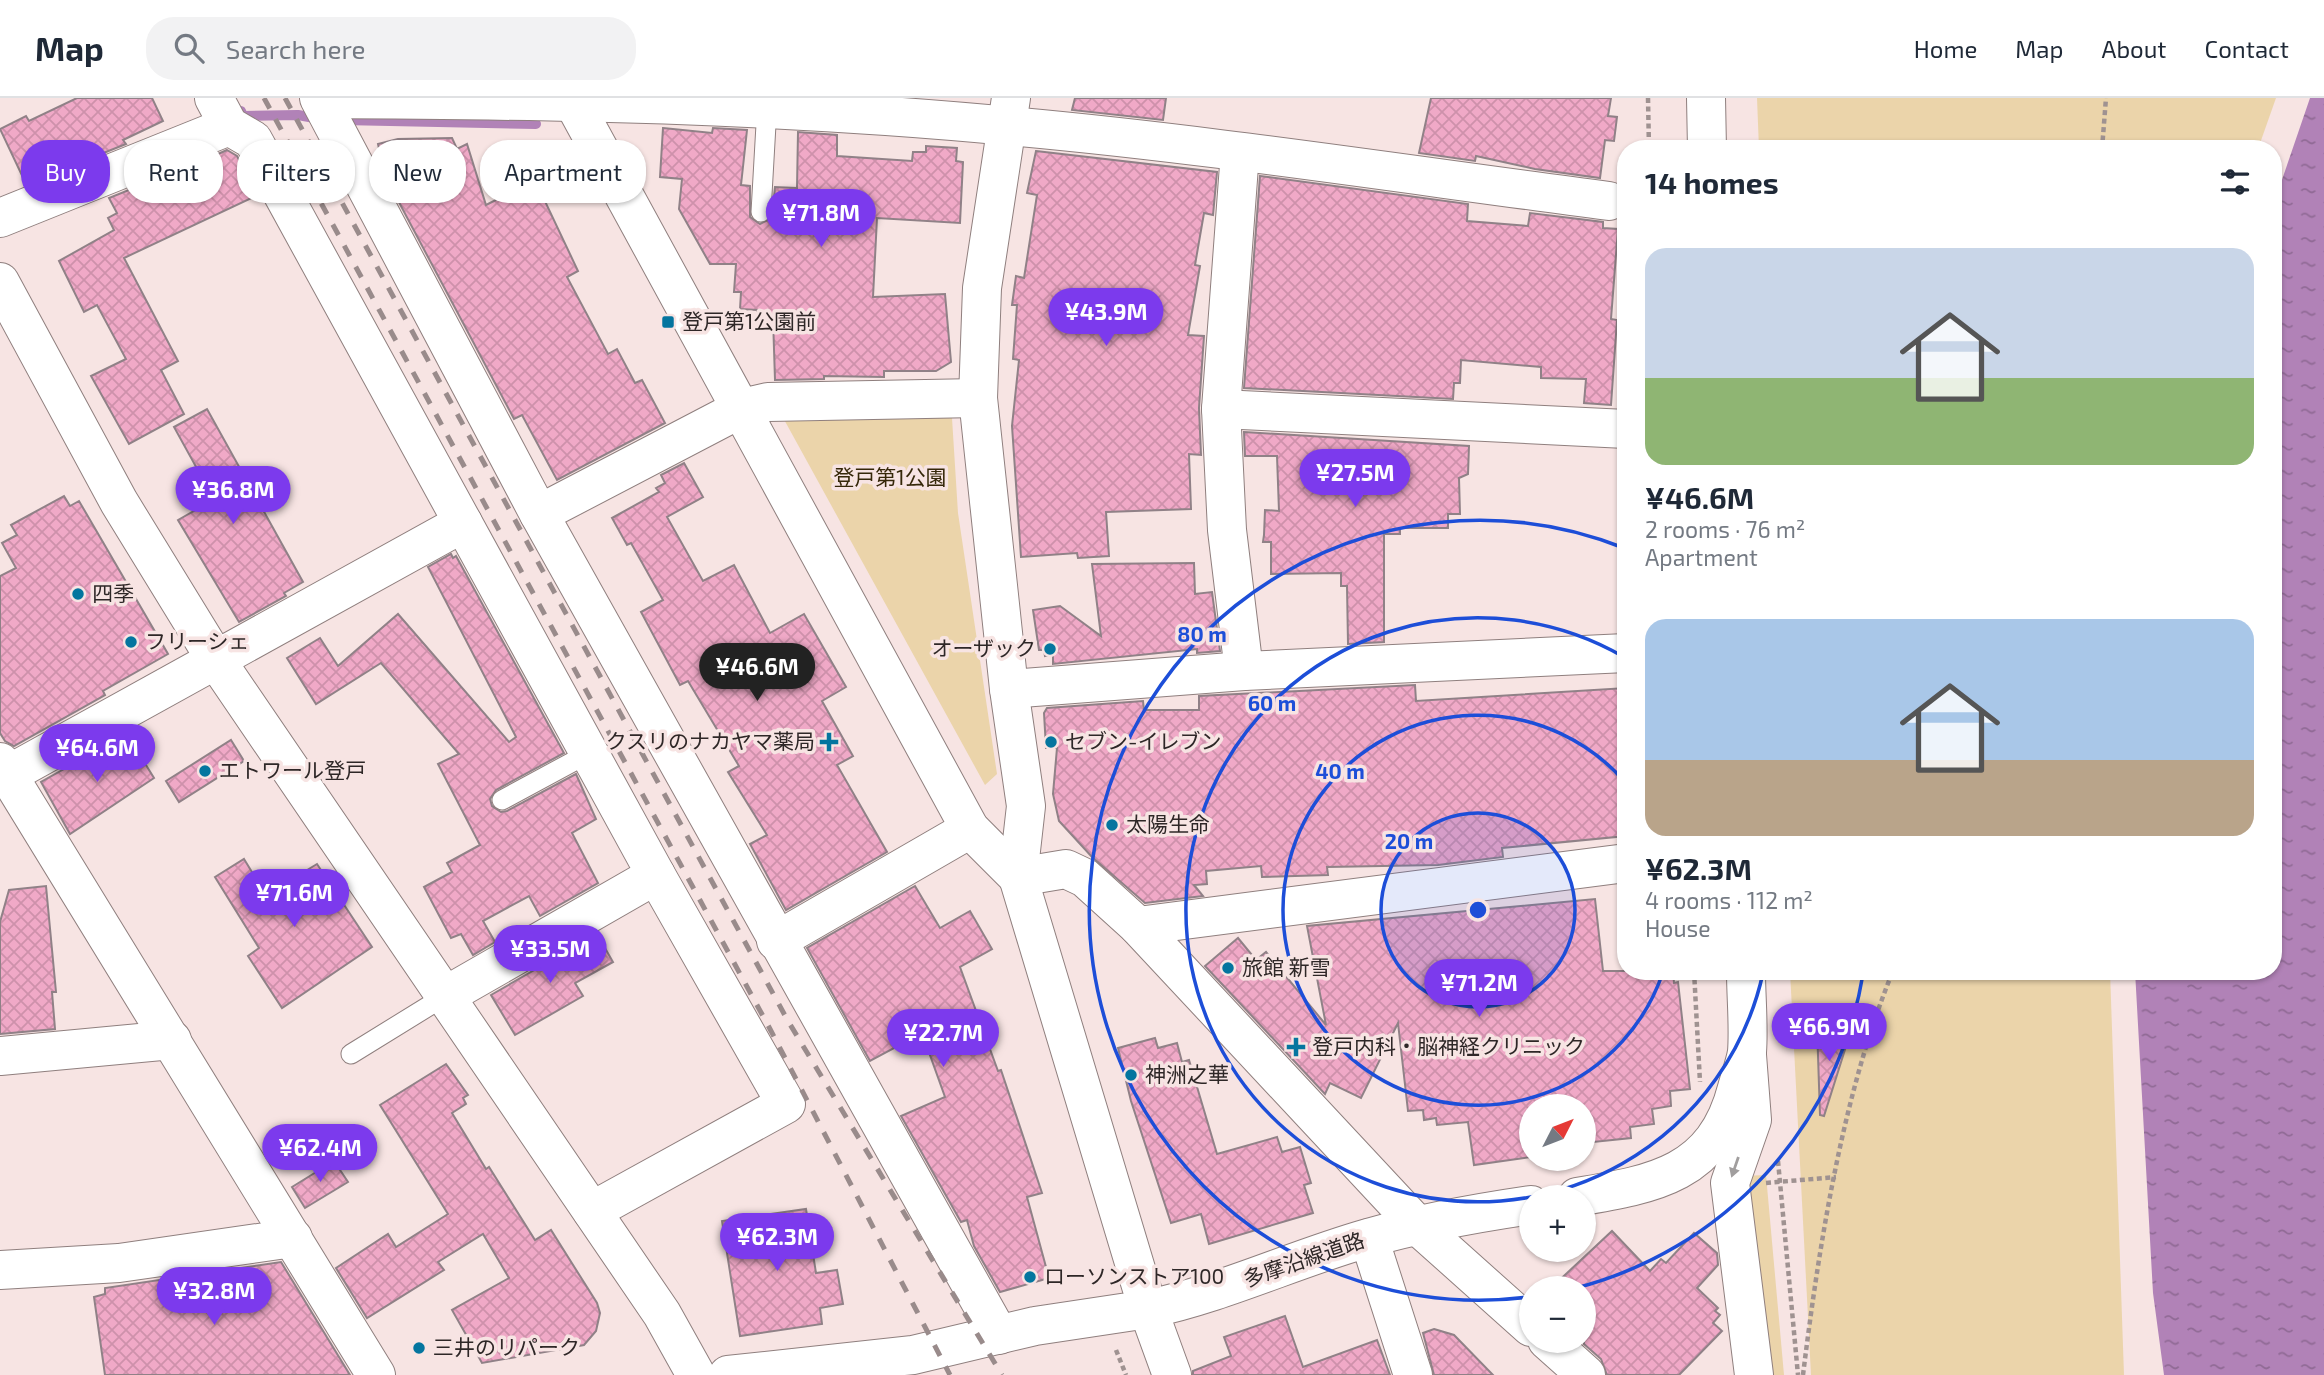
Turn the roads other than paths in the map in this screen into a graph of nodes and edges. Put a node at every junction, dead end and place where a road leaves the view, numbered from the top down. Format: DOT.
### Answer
graph roads {
  1 [pos="1706,98"];
  2 [pos="571,99"];
  3 [pos="767,107"];
  4 [pos="325,109"];
  5 [pos="221,112"];
  6 [pos="1009,112"];
  7 [pos="1707,140"];
  8 [pos="1240,152"];
  9 [pos="1609,201"];
  10 [pos="761,212"];
  11 [pos="0,218"];
  12 [pos="0,282"];
  13 [pos="978,398"];
  14 [pos="742,408"];
  15 [pos="1221,409"];
  16 [pos="1617,429"];
  17 [pos="539,514"];
  18 [pos="463,523"];
  19 [pos="1617,653"];
  20 [pos="216,660"];
  21 [pos="1244,671"];
  22 [pos="1009,689"];
  23 [pos="589,753"];
  24 [pos="3,772"];
  25 [pos="502,800"];
  26 [pos="970,830"];
  27 [pos="1617,864"];
  28 [pos="656,876"];
  29 [pos="1018,877"];
  30 [pos="1138,926"];
  31 [pos="776,941"];
  32 [pos="1746,980"];
  33 [pos="445,996"];
  34 [pos="172,1040"];
  35 [pos="1746,1052"];
  36 [pos="351,1054"];
  37 [pos="0,1056"];
  38 [pos="1596,1193"];
  39 [pos="1519,1207"];
  40 [pos="592,1211"];
  41 [pos="1418,1226"];
  42 [pos="293,1238"];
  43 [pos="1368,1238"];
  44 [pos="0,1270"];
  45 [pos="1148,1309"];
  46 [pos="1519,1316"];
  47 [pos="999,1335"];
  48 [pos="1561,1353"];
  49 [pos="376,1375"];
  50 [pos="696,1375"];
  51 [pos="728,1375"];
  52 [pos="1172,1375"];
  53 [pos="1413,1375"];
  54 [pos="1586,1375"];
  55 [pos="1754,1375"];
  1 -- 7 [label="street"];
  2 -- 3 [label="street"];
  2 -- 4 [label="street"];
  2 -- 14 [label="street"];
  3 -- 6 [label="street"];
  3 -- 10 [label="lane"];
  4 -- 17 [label="street"];
  5 -- 11 [label="street"];
  5 -- 18 [label="street"];
  6 -- 8 [label="street"];
  6 -- 13 [label="street"];
  8 -- 9 [label="street"];
  8 -- 15 [label="street"];
  12 -- 20 [label="street"];
  13 -- 14 [label="street"];
  13 -- 22 [label="street"];
  14 -- 17 [label="street"];
  14 -- 26 [label="street"];
  15 -- 16 [label="street"];
  15 -- 21 [label="street"];
  17 -- 31 [label="street"];
  18 -- 20 [label="street"];
  18 -- 23 [label="street"];
  19 -- 21 [label="street"];
  20 -- 24 [label="street"];
  20 -- 33 [label="street"];
  21 -- 22 [label="street"];
  22 -- 29 [label="street"];
  23 -- 25 [label="lane"];
  23 -- 28 [label="street"];
  24 -- 34 [label="street"];
  26 -- 29 [label="street"];
  26 -- 31 [label="street"];
  27 -- 30 [label="street"];
  28 -- 33 [label="street"];
  28 -- 40 [label="street"];
  29 -- 30 [label="street"];
  29 -- 45 [label="street"];
  30 -- 41 [label="street"];
  31 -- 47 [label="street"];
  32 -- 35 [label="street"];
  33 -- 36 [label="lane"];
  33 -- 40 [label="street"];
  34 -- 37 [label="street"];
  34 -- 42 [label="street"];
  35 -- 38 [label="street"];
  35 -- 55 [label="street, one-way"];
  39 -- 41 [label="street, 多摩沿線道路"];
  40 -- 50 [label="street"];
  41 -- 43 [label="street, 多摩沿線道路"];
  41 -- 46 [label="street"];
  42 -- 44 [label="street"];
  42 -- 49 [label="street"];
  43 -- 45 [label="street, 多摩沿線道路"];
  43 -- 53 [label="street"];
  45 -- 47 [label="street, 多摩沿線道路"];
  45 -- 52 [label="street"];
  47 -- 51 [label="street, 多摩沿線道路"];
  48 -- 54 [label="street"];
}
